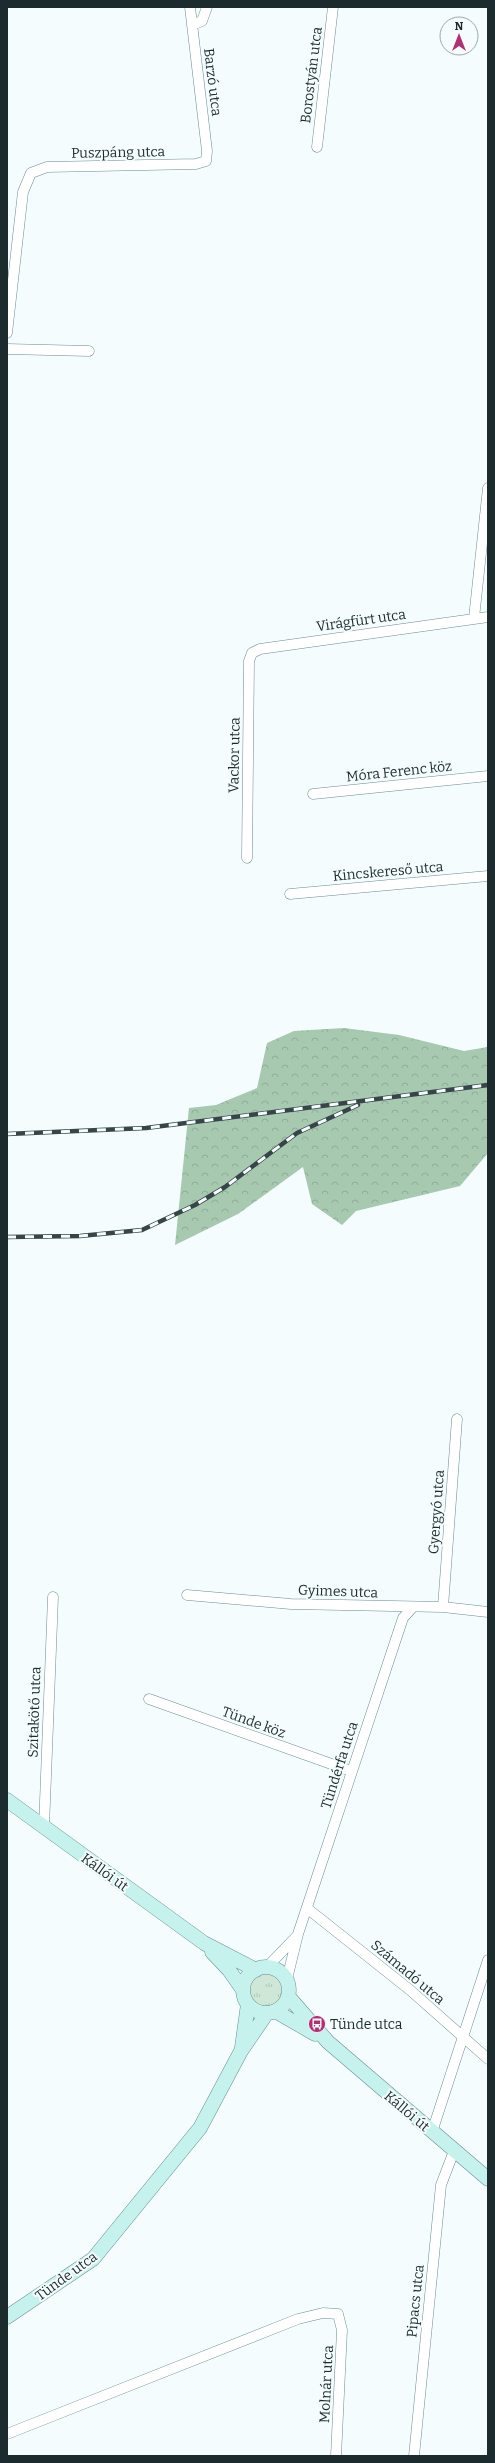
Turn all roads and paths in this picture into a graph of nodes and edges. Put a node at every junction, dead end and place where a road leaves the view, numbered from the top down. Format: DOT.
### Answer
graph roads {
  1 [pos="190,7"];
  2 [pos="207,7"];
  3 [pos="333,7"];
  4 [pos="192,25"];
  5 [pos="317,147"];
  6 [pos="206,161"];
  7 [pos="7,333"];
  8 [pos="7,349"];
  9 [pos="89,351"];
  10 [pos="488,488"];
  11 [pos="488,617"];
  12 [pos="474,618"];
  13 [pos="252,652"];
  14 [pos="488,776"];
  15 [pos="313,794"];
  16 [pos="247,858"];
  17 [pos="488,876"];
  18 [pos="290,894"];
  19 [pos="457,1419"];
  20 [pos="187,1595"];
  21 [pos="53,1597"];
  22 [pos="443,1607"];
  23 [pos="412,1608"];
  24 [pos="488,1612"];
  25 [pos="149,1698"];
  26 [pos="351,1771"];
  27 [pos="7,1800"];
  28 [pos="44,1828"];
  29 [pos="308,1909"];
  30 [pos="298,1934"];
  31 [pos="204,1943"];
  32 [pos="488,1960"];
  33 [pos="261,1968"];
  34 [pos="287,1979"];
  35 [pos="243,1990"];
  36 [pos="288,1996"];
  37 [pos="248,2004"];
  38 [pos="271,2012"];
  39 [pos="463,2039"];
  40 [pos="328,2042"];
  41 [pos="241,2051"];
  42 [pos="488,2059"];
  43 [pos="432,2132"];
  44 [pos="454,2151"];
  45 [pos="488,2179"];
  46 [pos="7,2317"];
  47 [pos="7,2434"];
  48 [pos="336,2456"];
  49 [pos="414,2456"];
  1 -- 4 [label="street, Barzó utca"];
  2 -- 4 [label="street"];
  3 -- 5 [label="street, Borostyán utca"];
  4 -- 6 [label="street, Barzó utca"];
  6 -- 7 [label="street, Puszpáng utca"];
  8 -- 9 [label="street"];
  10 -- 12 [label="street"];
  11 -- 12 [label="street, Virágfürt utca"];
  12 -- 13 [label="street, Virágfürt utca"];
  13 -- 16 [label="street, Vackor utca"];
  14 -- 15 [label="street, Móra Ferenc köz"];
  17 -- 18 [label="street, Kincskereső utca"];
  19 -- 22 [label="street, Gyergyó utca"];
  20 -- 23 [label="street, Gyimes utca"];
  21 -- 28 [label="street, Szitakötő utca"];
  22 -- 23 [label="street, Gyimes utca"];
  22 -- 24 [label="street, Gyimes utca"];
  23 -- 26 [label="street, Tündérfa utca"];
  25 -- 26 [label="street, Tünde köz"];
  26 -- 29 [label="street, Tündérfa utca"];
  27 -- 28 [label="main road, Kállói út"];
  28 -- 31 [label="main road, Kállói út"];
  29 -- 30 [label="street, Tündérfa utca"];
  29 -- 39 [label="street, Számadó utca"];
  30 -- 33 [label="street, Tündérfa utca"];
  30 -- 34 [label="street, Tündérfa utca"];
  31 -- 33 [label="main road, Kállói út"];
  31 -- 35 [label="main road, Kállói út"];
  32 -- 39 [label="street"];
  33 -- 34 [label="main road, Kállói út"];
  33 -- 35 [label="main road"];
  34 -- 36 [label="main road"];
  35 -- 37 [label="main road, Kállói út"];
  36 -- 38 [label="main road"];
  36 -- 40 [label="main road, Kállói út"];
  37 -- 38 [label="main road, Kállói út"];
  37 -- 41 [label="main road, Tünde utca"];
  38 -- 40 [label="main road, Kállói út"];
  38 -- 41 [label="main road, Tünde utca"];
  39 -- 42 [label="street, Számadó utca"];
  39 -- 43 [label="street"];
  40 -- 43 [label="main road, Kállói út"];
  41 -- 46 [label="main road, Tünde utca"];
  43 -- 44 [label="main road, Kállói út"];
  44 -- 45 [label="main road, Kállói út"];
  44 -- 49 [label="street, Pipacs utca"];
  47 -- 48 [label="street, Molnár utca"];
}
